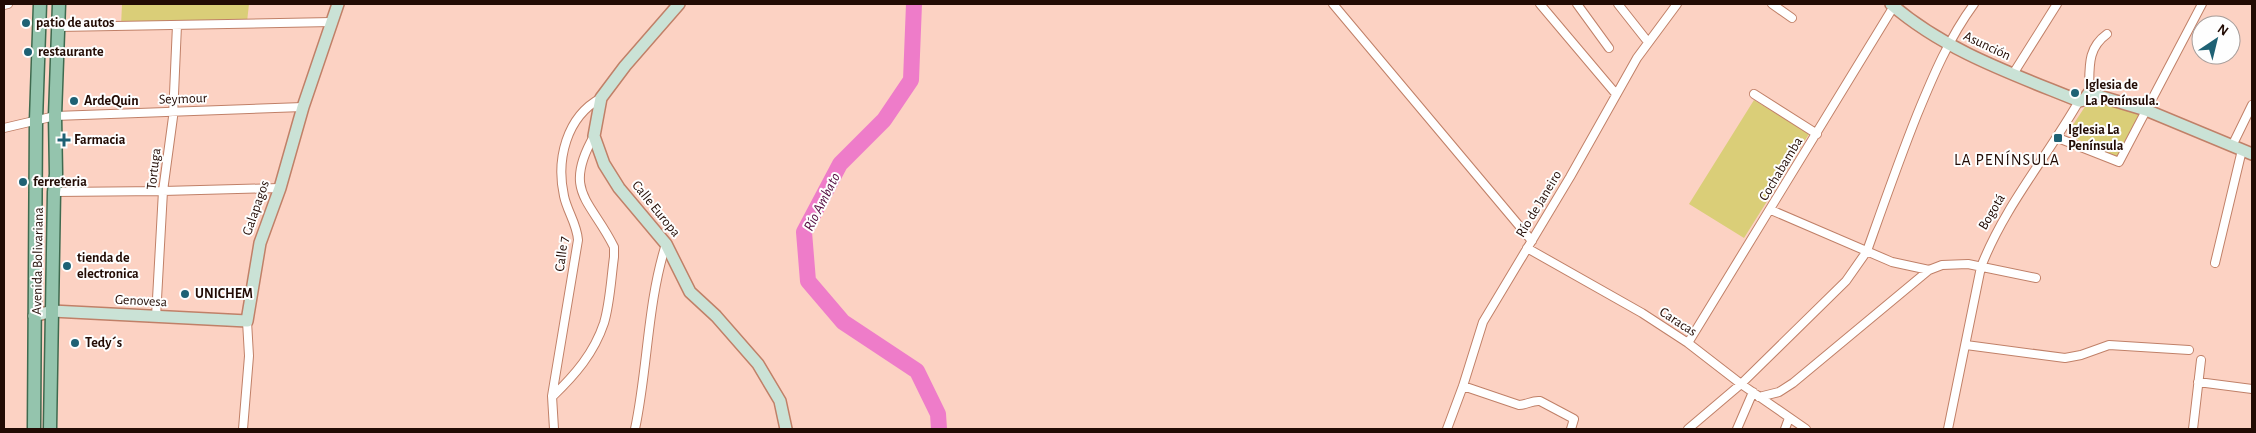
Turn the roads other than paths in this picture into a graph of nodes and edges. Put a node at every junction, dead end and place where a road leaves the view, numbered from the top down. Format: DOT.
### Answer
graph roads {
  1 [pos="8,4"];
  2 [pos="40,4"];
  3 [pos="59,4"];
  4 [pos="338,4"];
  5 [pos="679,4"];
  6 [pos="1333,4"];
  7 [pos="1540,4"];
  8 [pos="1618,4"];
  9 [pos="1677,4"];
  10 [pos="1772,4"];
  11 [pos="1974,4"];
  12 [pos="2057,4"];
  13 [pos="2202,4"];
  14 [pos="4,5"];
  15 [pos="1581,5"];
  16 [pos="1892,5"];
  17 [pos="1792,18"];
  18 [pos="332,22"];
  19 [pos="177,25"];
  20 [pos="58,27"];
  21 [pos="2107,34"];
  22 [pos="1648,42"];
  23 [pos="1948,44"];
  24 [pos="1609,48"];
  25 [pos="2013,74"];
  26 [pos="2089,93"];
  27 [pos="1616,94"];
  28 [pos="1754,94"];
  29 [pos="601,98"];
  30 [pos="2078,101"];
  31 [pos="2252,105"];
  32 [pos="303,106"];
  33 [pos="2146,110"];
  34 [pos="173,112"];
  35 [pos="55,116"];
  36 [pos="36,120"];
  37 [pos="4,128"];
  38 [pos="1817,134"];
  39 [pos="594,136"];
  40 [pos="2058,138"];
  41 [pos="2242,150"];
  42 [pos="280,188"];
  43 [pos="54,192"];
  44 [pos="163,192"];
  45 [pos="1771,210"];
  46 [pos="666,244"];
  47 [pos="1530,244"];
  48 [pos="1867,251"];
  49 [pos="2215,263"];
  50 [pos="1981,267"];
  51 [pos="1929,270"];
  52 [pos="2036,278"];
  53 [pos="52,311"];
  54 [pos="34,316"];
  55 [pos="156,316"];
  56 [pos="247,321"];
  57 [pos="1688,343"];
  58 [pos="1966,345"];
  59 [pos="2189,350"];
  60 [pos="2201,360"];
  61 [pos="2198,382"];
  62 [pos="1741,384"];
  63 [pos="1463,386"];
  64 [pos="2252,389"];
  65 [pos="1756,394"];
  66 [pos="552,396"];
  67 [pos="1789,418"];
  68 [pos="34,429"];
  69 [pos="50,429"];
  70 [pos="244,429"];
  71 [pos="554,429"];
  72 [pos="636,429"];
  73 [pos="786,429"];
  74 [pos="1447,429"];
  75 [pos="1571,429"];
  76 [pos="1688,429"];
  77 [pos="1736,429"];
  78 [pos="1785,429"];
  79 [pos="1806,429"];
  80 [pos="1948,429"];
  81 [pos="2193,429"];
  1 -- 14 [label="street"];
  2 -- 36 [label="main road, Avenida Bolivariana"];
  3 -- 20 [label="main road, Avenida Bolivariana"];
  4 -- 18 [label="street, Galapagos"];
  5 -- 29 [label="street"];
  6 -- 47 [label="street"];
  7 -- 27 [label="street"];
  8 -- 22 [label="street"];
  9 -- 22 [label="street, Río de Janeiro"];
  10 -- 17 [label="street"];
  11 -- 23 [label="street"];
  12 -- 25 [label="street"];
  13 -- 33 [label="street"];
  15 -- 24 [label="street"];
  16 -- 23 [label="street, Asunción"];
  16 -- 38 [label="street, Cochabamba"];
  18 -- 19 [label="street"];
  18 -- 32 [label="street, Galapagos"];
  19 -- 20 [label="street"];
  19 -- 34 [label="street, Tortuga"];
  20 -- 35 [label="main road, Avenida Bolivariana"];
  21 -- 26 [label="street"];
  22 -- 27 [label="street, Río de Janeiro"];
  23 -- 25 [label="street, Asunción"];
  23 -- 48 [label="street"];
  25 -- 30 [label="street, Asunción"];
  26 -- 30 [label="street, Bogotá"];
  26 -- 33 [label="street"];
  27 -- 47 [label="street, Río de Janeiro"];
  28 -- 38 [label="street"];
  29 -- 39 [label="street"];
  29 -- 66 [label="street, Calle 7"];
  30 -- 40 [label="street, Bogotá"];
  31 -- 41 [label="street"];
  32 -- 34 [label="street, Seymour"];
  32 -- 42 [label="street, Galapagos"];
  33 -- 40 [label="street"];
  33 -- 41 [label="street"];
  34 -- 35 [label="street, Seymour"];
  34 -- 44 [label="street, Tortuga"];
  35 -- 36 [label="street, Seymour"];
  35 -- 43 [label="main road, Avenida Bolivariana"];
  36 -- 37 [label="street, Seymour"];
  36 -- 54 [label="main road, Avenida Bolivariana"];
  38 -- 45 [label="street, Cochabamba"];
  39 -- 46 [label="street, Calle Europa"];
  39 -- 66 [label="street"];
  40 -- 50 [label="street, Bogotá"];
  41 -- 49 [label="street"];
  42 -- 44 [label="street"];
  42 -- 56 [label="street, Galapagos"];
  43 -- 44 [label="street"];
  43 -- 53 [label="main road, Avenida Bolivariana"];
  44 -- 55 [label="street, Tortuga"];
  45 -- 48 [label="street"];
  45 -- 57 [label="street, Cochabamba"];
  46 -- 72 [label="street"];
  46 -- 73 [label="street, Calle Europa"];
  47 -- 57 [label="street, Caracas"];
  47 -- 63 [label="street, Río de Janeiro"];
  48 -- 51 [label="street"];
  48 -- 62 [label="street"];
  50 -- 51 [label="street"];
  50 -- 52 [label="street"];
  50 -- 58 [label="street, Bogotá"];
  51 -- 65 [label="street"];
  53 -- 54 [label="street, Genovesa"];
  53 -- 55 [label="street, Genovesa"];
  53 -- 69 [label="main road, Avenida Bolivariana"];
  54 -- 68 [label="main road, Avenida Bolivariana"];
  55 -- 56 [label="street, Genovesa"];
  56 -- 70 [label="street, Galapagos"];
  57 -- 62 [label="street, Caracas"];
  58 -- 59 [label="street"];
  58 -- 80 [label="street, Bogotá"];
  60 -- 61 [label="street"];
  61 -- 64 [label="street"];
  61 -- 81 [label="street"];
  62 -- 65 [label="street, Caracas"];
  62 -- 76 [label="street"];
  63 -- 74 [label="street, Río de Janeiro"];
  63 -- 75 [label="street"];
  65 -- 67 [label="street, Caracas"];
  65 -- 77 [label="street"];
  66 -- 71 [label="street, Calle 7"];
  67 -- 78 [label="street"];
  67 -- 79 [label="street, Caracas"];
}
